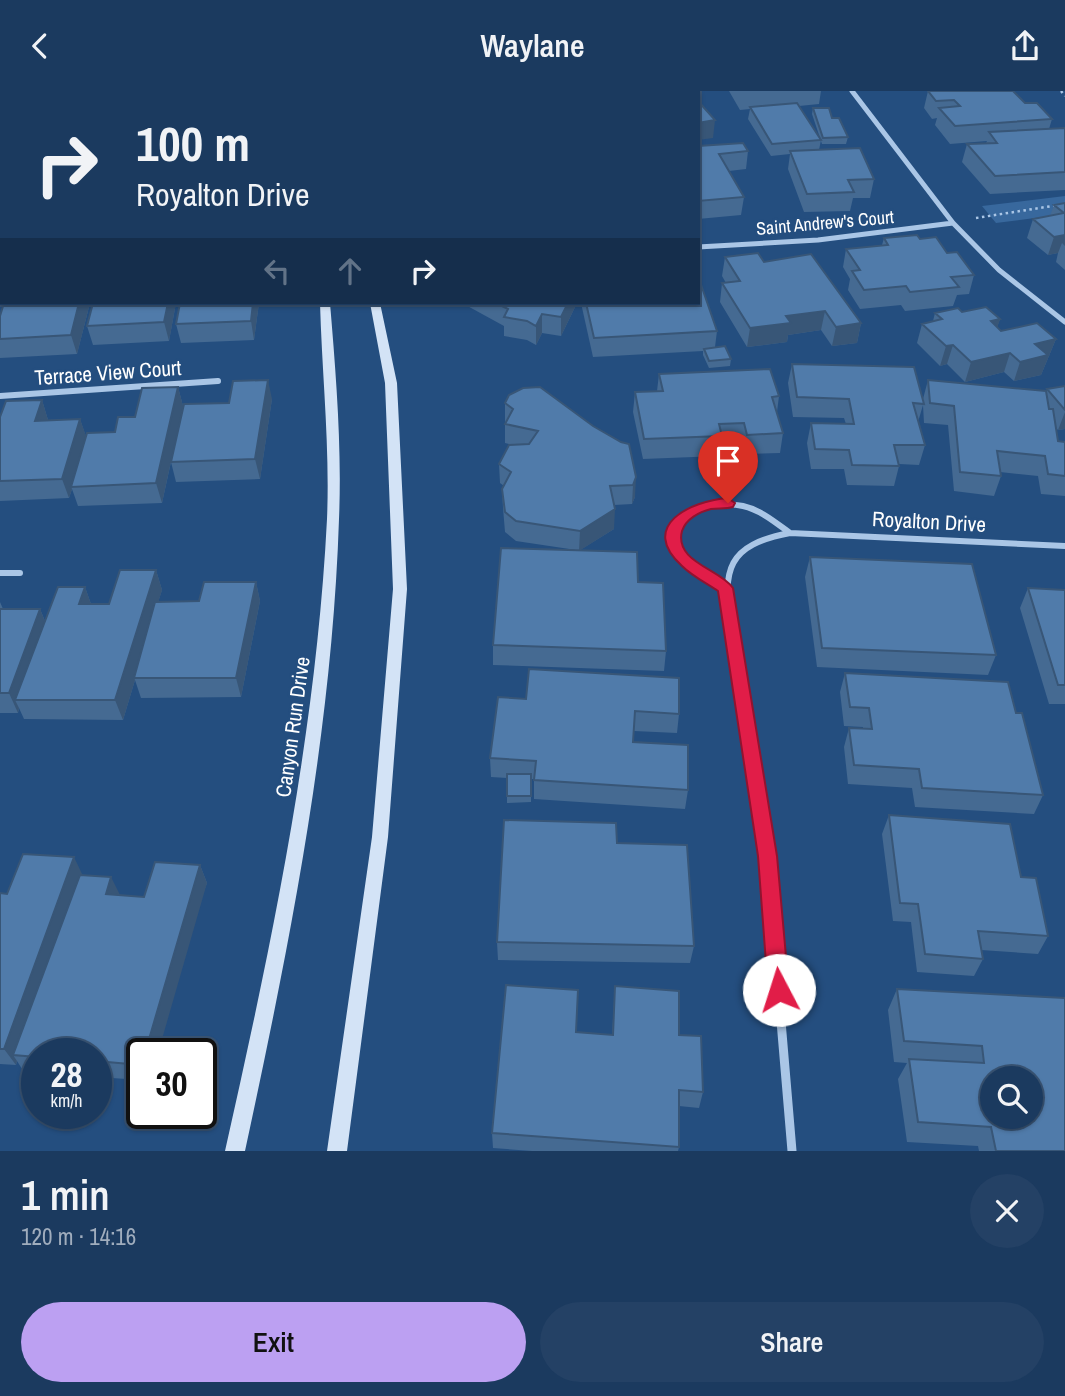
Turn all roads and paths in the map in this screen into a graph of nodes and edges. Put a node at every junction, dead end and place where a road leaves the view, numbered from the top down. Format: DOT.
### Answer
graph roads {
  1 [pos="852,91"];
  2 [pos="1061,91"];
  3 [pos="1065,96"];
  4 [pos="1065,204"];
  5 [pos="953,223"];
  6 [pos="700,247"];
  7 [pos="325,305"];
  8 [pos="375,305"];
  9 [pos="1065,322"];
  10 [pos="218,381"];
  11 [pos="0,396"];
  12 [pos="790,533"];
  13 [pos="1065,547"];
  14 [pos="0,573"];
  15 [pos="19,573"];
  16 [pos="725,588"];
  17 [pos="235,1151"];
  18 [pos="337,1151"];
  19 [pos="792,1151"];
  1 -- 5 [label="street"];
  2 -- 3 [label="path"];
  4 -- 5 [label="path"];
  5 -- 6 [label="street, Saint Andrew's Court"];
  5 -- 9 [label="street"];
  7 -- 17 [label="street, Canyon Run Drive"];
  8 -- 18 [label="street"];
  10 -- 11 [label="street, Terrace View Court"];
  12 -- 13 [label="street, Royalton Drive"];
  12 -- 16 [label="street, Royalton Drive"];
  12 -- 16 [label="street"];
  14 -- 15 [label="street"];
  16 -- 19 [label="street"];
}
